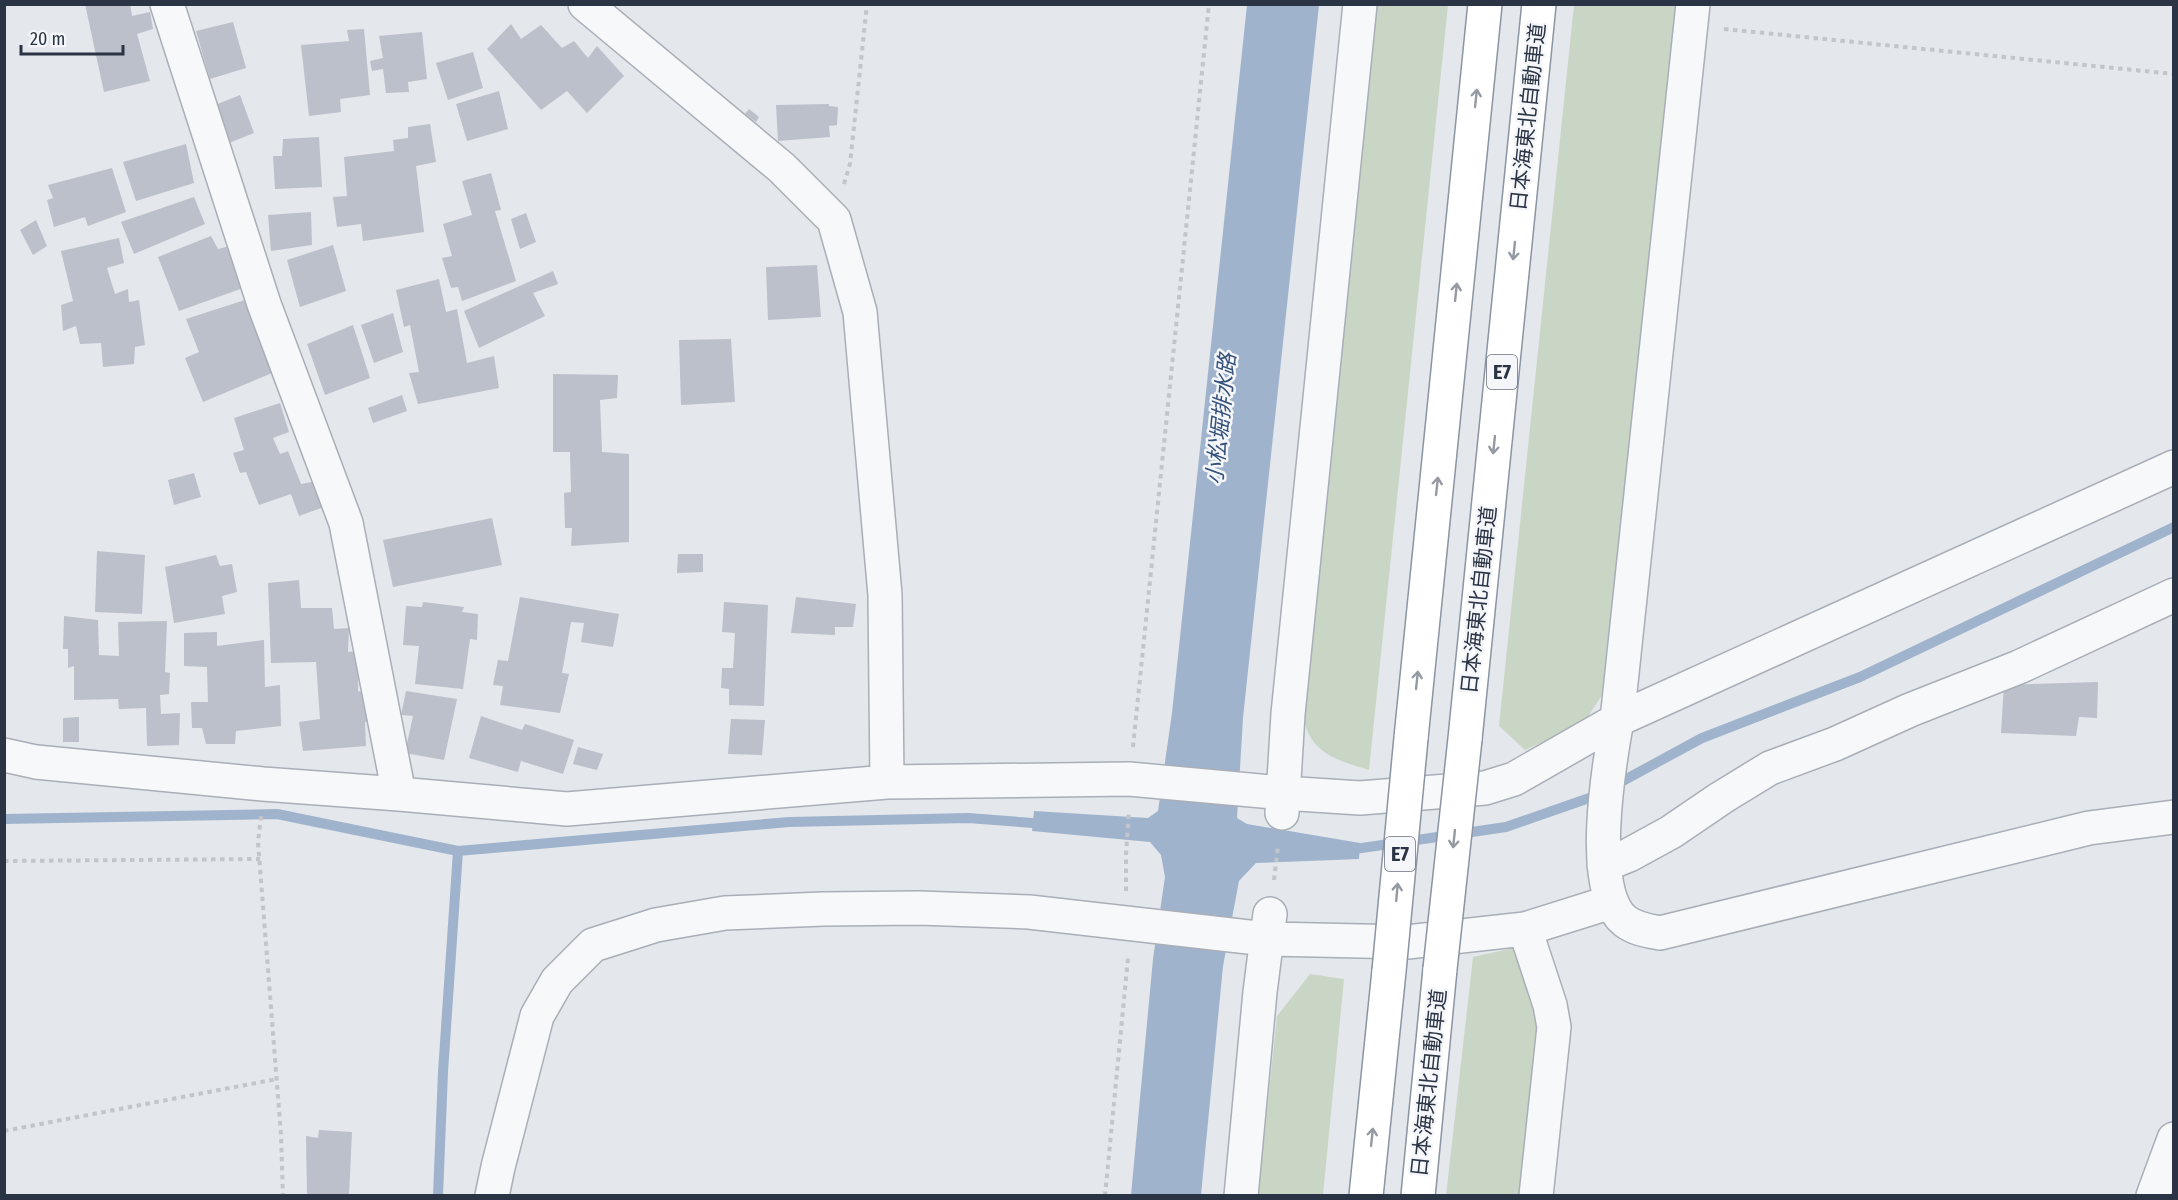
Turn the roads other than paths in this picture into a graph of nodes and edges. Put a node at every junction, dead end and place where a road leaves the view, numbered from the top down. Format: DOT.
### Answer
graph roads {
  1 [pos="167,4"];
  2 [pos="585,4"];
  3 [pos="1360,4"];
  4 [pos="1485,4"];
  5 [pos="1539,4"];
  6 [pos="1692,15"];
  7 [pos="2174,467"];
  8 [pos="2174,595"];
  9 [pos="1614,735"];
  10 [pos="4,755"];
  11 [pos="887,782"];
  12 [pos="399,794"];
  13 [pos="1274,799"];
  14 [pos="2174,817"];
  15 [pos="1603,855"];
  16 [pos="1611,902"];
  17 [pos="1525,929"];
  18 [pos="1260,930"];
  19 [pos="2174,1139"];
  20 [pos="492,1196"];
  21 [pos="1241,1196"];
  22 [pos="1366,1196"];
  23 [pos="1418,1196"];
  24 [pos="1536,1196"];
  25 [pos="2153,1196"];
  1 -- 12 [label="street"];
  2 -- 11 [label="street"];
  3 -- 13 [label="street"];
  22 -- 4 [label="highway, E7, one-way, bridge"];
  5 -- 23 [label="highway, 日本海東北自動車道 / E7, one-way, bridge"];
  6 -- 9 [label="street"];
  7 -- 9 [label="street"];
  8 -- 15 [label="street"];
  9 -- 13 [label="street"];
  9 -- 15 [label="street"];
  10 -- 12 [label="street"];
  11 -- 12 [label="street"];
  11 -- 13 [label="street"];
  14 -- 16 [label="street"];
  15 -- 16 [label="street"];
  16 -- 17 [label="street"];
  17 -- 18 [label="street"];
  17 -- 24 [label="street"];
  18 -- 20 [label="street"];
  18 -- 21 [label="street"];
  19 -- 25 [label="street"];
}
